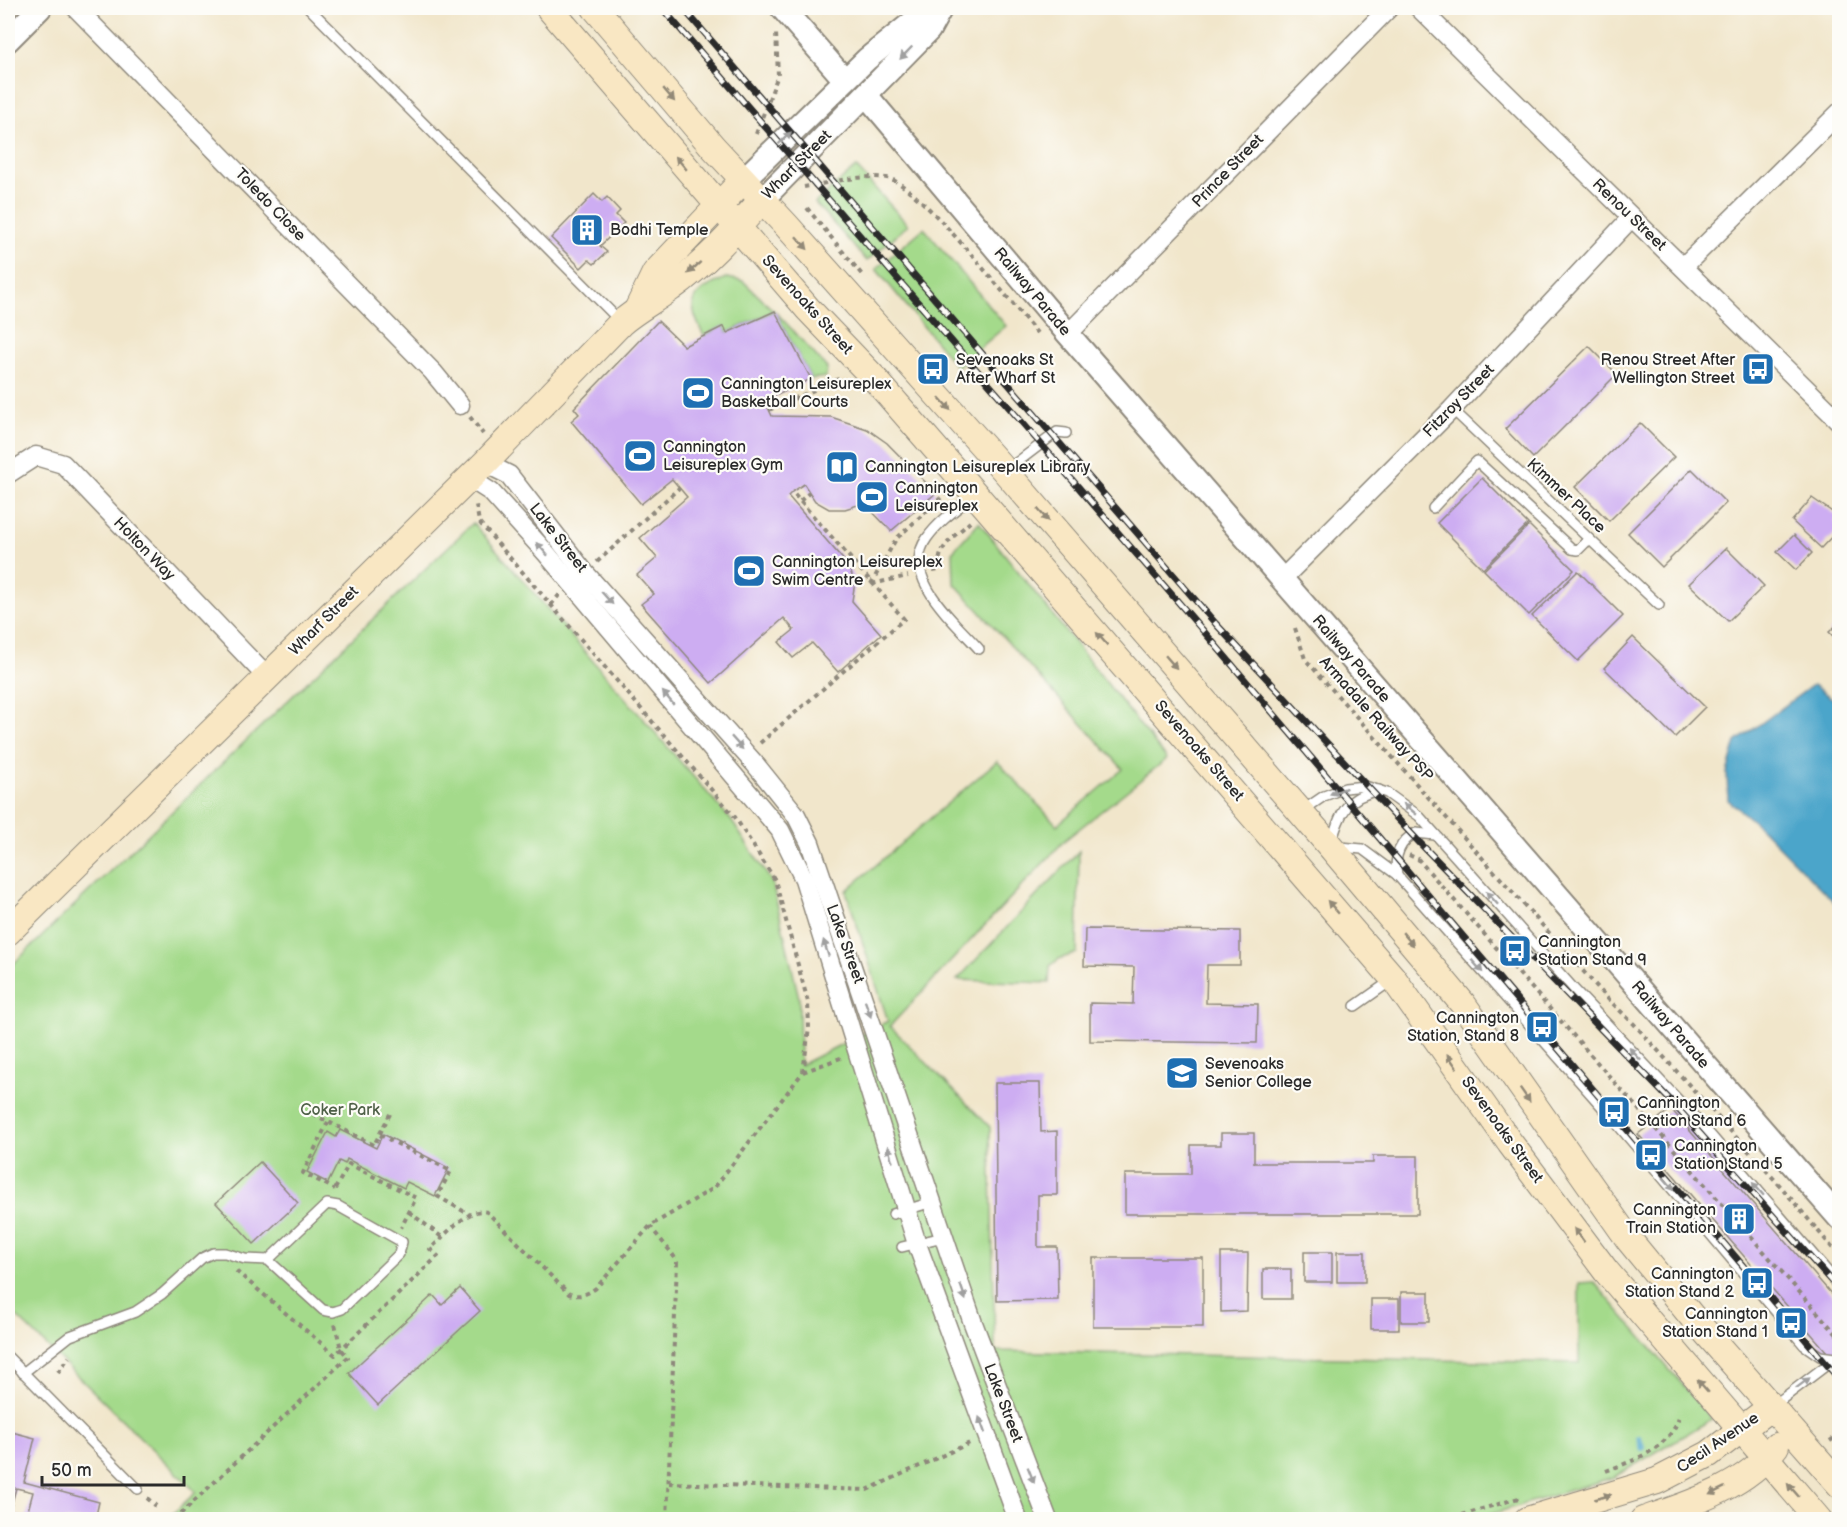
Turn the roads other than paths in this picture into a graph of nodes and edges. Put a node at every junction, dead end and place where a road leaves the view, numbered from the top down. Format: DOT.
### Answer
graph roads {
  1 [pos="40,8"];
  2 [pos="76,8"];
  3 [pos="309,8"];
  4 [pos="549,8"];
  5 [pos="595,8"];
  6 [pos="930,8"];
  7 [pos="941,8"];
  8 [pos="1389,8"];
  9 [pos="1426,10"];
  10 [pos="778,18"];
  11 [pos="8,39"];
  12 [pos="845,80"];
  13 [pos="866,95"];
  14 [pos="1839,112"];
  15 [pos="743,180"];
  16 [pos="762,200"];
  17 [pos="719,207"];
  18 [pos="1631,218"];
  19 [pos="737,228"];
  20 [pos="1683,267"];
  21 [pos="630,316"];
  22 [pos="1068,334"];
  23 [pos="460,405"];
  24 [pos="1452,409"];
  25 [pos="1839,422"];
  26 [pos="1065,433"];
  27 [pos="477,470"];
  28 [pos="1005,471"];
  29 [pos="8,474"];
  30 [pos="975,494"];
  31 [pos="1433,508"];
  32 [pos="1589,539"];
  33 [pos="1282,579"];
  34 [pos="1659,605"];
  35 [pos="979,649"];
  36 [pos="267,677"];
  37 [pos="1379,790"];
  38 [pos="1301,812"];
  39 [pos="1264,826"];
  40 [pos="1436,836"];
  41 [pos="1330,846"];
  42 [pos="1397,875"];
  43 [pos="8,931"];
  44 [pos="1394,978"];
  45 [pos="1442,980"];
  46 [pos="1354,1006"];
  47 [pos="932,1202"];
  48 [pos="900,1212"];
  49 [pos="1839,1219"];
  50 [pos="943,1237"];
  51 [pos="909,1245"];
  52 [pos="268,1260"];
  53 [pos="1839,1286"];
  54 [pos="1837,1356"];
  55 [pos="8,1357"];
  56 [pos="23,1373"];
  57 [pos="1771,1407"];
  58 [pos="1789,1429"];
  59 [pos="1742,1430"];
  60 [pos="1766,1460"];
  61 [pos="1839,1485"];
  62 [pos="138,1489"];
  63 [pos="1018,1520"];
  64 [pos="1048,1520"];
  65 [pos="1527,1520"];
  66 [pos="1643,1520"];
  67 [pos="1819,1520"];
  1 -- 11 [label="street"];
  2 -- 23 [label="street, Toledo Close"];
  3 -- 21 [label="lane"];
  17 -- 4 [label="main road, Sevenoaks Street, one-way"];
  5 -- 15 [label="main road, one-way"];
  6 -- 12 [label="street, Wharf Street"];
  7 -- 13 [label="street, Wharf Street, one-way"];
  8 -- 22 [label="street, Prince Street"];
  9 -- 18 [label="street, Renou Street"];
  10 -- 12 [label="street"];
  15 -- 12 [label="street, Wharf Street, one-way"];
  13 -- 16 [label="street, Wharf Street"];
  13 -- 22 [label="street, Railway Parade"];
  14 -- 20 [label="street"];
  15 -- 16 [label="main road"];
  15 -- 17 [label="main road, Wharf Street"];
  16 -- 19 [label="main road, Wharf Street"];
  16 -- 28 [label="main road, one-way"];
  17 -- 19 [label="main road, Sevenoaks Street"];
  17 -- 21 [label="main road, Wharf Street"];
  18 -- 20 [label="street, Renou Street"];
  18 -- 24 [label="street, Fitzroy Street"];
  19 -- 21 [label="main road, Wharf Street, one-way"];
  19 -- 30 [label="main road, Sevenoaks Street"];
  20 -- 25 [label="street, Renou Street"];
  21 -- 27 [label="main road, Wharf Street"];
  22 -- 33 [label="street, Railway Parade"];
  24 -- 32 [label="lane, Kimmer Place"];
  24 -- 33 [label="street, Fitzroy Street"];
  26 -- 28 [label="lane"];
  27 -- 36 [label="main road, Wharf Street"];
  27 -- 47 [label="street, Lake Street, one-way"];
  48 -- 27 [label="street, Lake Street, one-way"];
  28 -- 38 [label="main road, one-way"];
  29 -- 36 [label="street, Holton Way"];
  30 -- 35 [label="lane"];
  39 -- 30 [label="main road, Sevenoaks Street, one-way"];
  31 -- 32 [label="lane"];
  32 -- 34 [label="lane, Kimmer Place"];
  33 -- 49 [label="street, Railway Parade"];
  36 -- 43 [label="main road, Wharf Street"];
  37 -- 38 [label="lane, one-way"];
  40 -- 37 [label="lane, one-way"];
  37 -- 41 [label="lane"];
  38 -- 39 [label="main road"];
  38 -- 41 [label="main road"];
  44 -- 39 [label="main road, Sevenoaks Street, one-way"];
  40 -- 42 [label="lane"];
  53 -- 40 [label="lane, one-way"];
  41 -- 42 [label="lane"];
  41 -- 45 [label="main road, one-way"];
  42 -- 54 [label="lane, one-way"];
  44 -- 45 [label="main road"];
  44 -- 46 [label="lane"];
  59 -- 44 [label="main road, Sevenoaks Street, one-way"];
  45 -- 57 [label="main road, one-way"];
  47 -- 48 [label="lane"];
  47 -- 50 [label="street, Lake Street"];
  48 -- 51 [label="street, Lake Street"];
  50 -- 51 [label="lane"];
  50 -- 64 [label="street, Lake Street, one-way"];
  63 -- 51 [label="street, Lake Street, one-way"];
  52 -- 52 [label="lane"];
  52 -- 56 [label="lane"];
  57 -- 54 [label="lane, one-way"];
  55 -- 56 [label="lane"];
  56 -- 62 [label="lane"];
  57 -- 58 [label="main road"];
  57 -- 59 [label="main road, Cecil Avenue"];
  58 -- 60 [label="main road, Cecil Avenue"];
  58 -- 61 [label="main road"];
  59 -- 60 [label="main road, Sevenoaks Street"];
  65 -- 59 [label="main road, Cecil Avenue, one-way"];
  60 -- 66 [label="main road, Cecil Avenue, one-way"];
  67 -- 60 [label="main road, Sevenoaks Street, one-way"];
}
